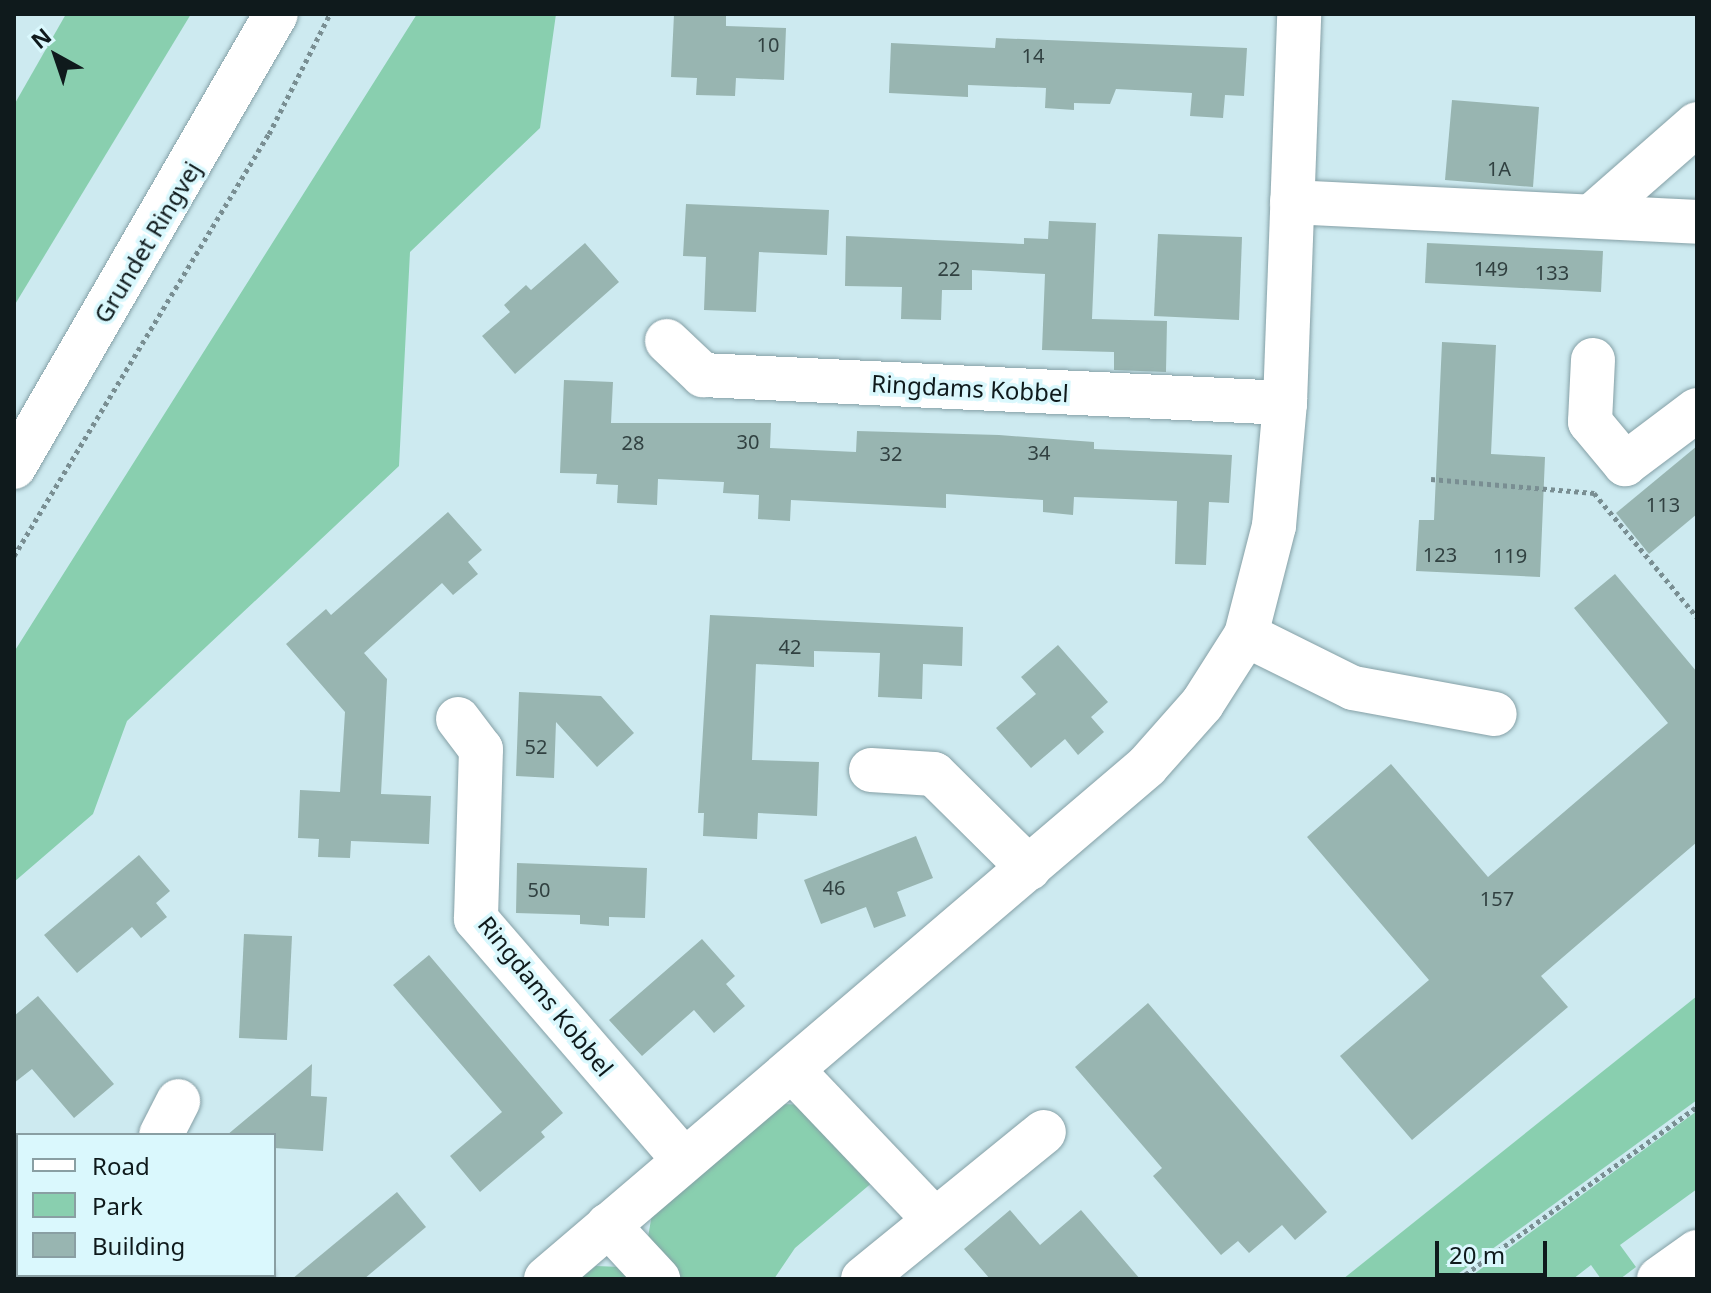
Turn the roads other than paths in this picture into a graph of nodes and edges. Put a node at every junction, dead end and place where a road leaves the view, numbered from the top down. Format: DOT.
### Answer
graph roads {
  1 [pos="276,14"];
  2 [pos="1299,14"];
  3 [pos="1697,124"];
  4 [pos="1292,202"];
  5 [pos="1593,215"];
  6 [pos="1697,222"];
  7 [pos="667,341"];
  8 [pos="1593,360"];
  9 [pos="1285,403"];
  10 [pos="1697,410"];
  11 [pos="14,467"];
  12 [pos="1246,635"];
  13 [pos="1495,714"];
  14 [pos="458,719"];
  15 [pos="871,770"];
  16 [pos="1029,868"];
  17 [pos="793,1071"];
  18 [pos="1044,1132"];
  19 [pos="683,1159"];
  20 [pos="934,1219"];
  21 [pos="608,1225"];
  22 [pos="1697,1252"];
  23 [pos="546,1279"];
  24 [pos="658,1279"];
  25 [pos="863,1279"];
  26 [pos="1659,1279"];
  1 -- 11 [label="street, Grundet Ringvej"];
  2 -- 4 [label="street"];
  3 -- 5 [label="street"];
  4 -- 5 [label="street"];
  4 -- 9 [label="street"];
  5 -- 6 [label="street"];
  7 -- 9 [label="street, Ringdams Kobbel"];
  8 -- 10 [label="street"];
  9 -- 12 [label="street"];
  12 -- 13 [label="street"];
  12 -- 16 [label="street"];
  14 -- 19 [label="street, Ringdams Kobbel"];
  15 -- 16 [label="street"];
  16 -- 17 [label="street"];
  17 -- 19 [label="street"];
  17 -- 20 [label="street"];
  18 -- 20 [label="street"];
  19 -- 21 [label="street"];
  20 -- 25 [label="street"];
  21 -- 23 [label="street"];
  21 -- 24 [label="street"];
  22 -- 26 [label="street"];
}
